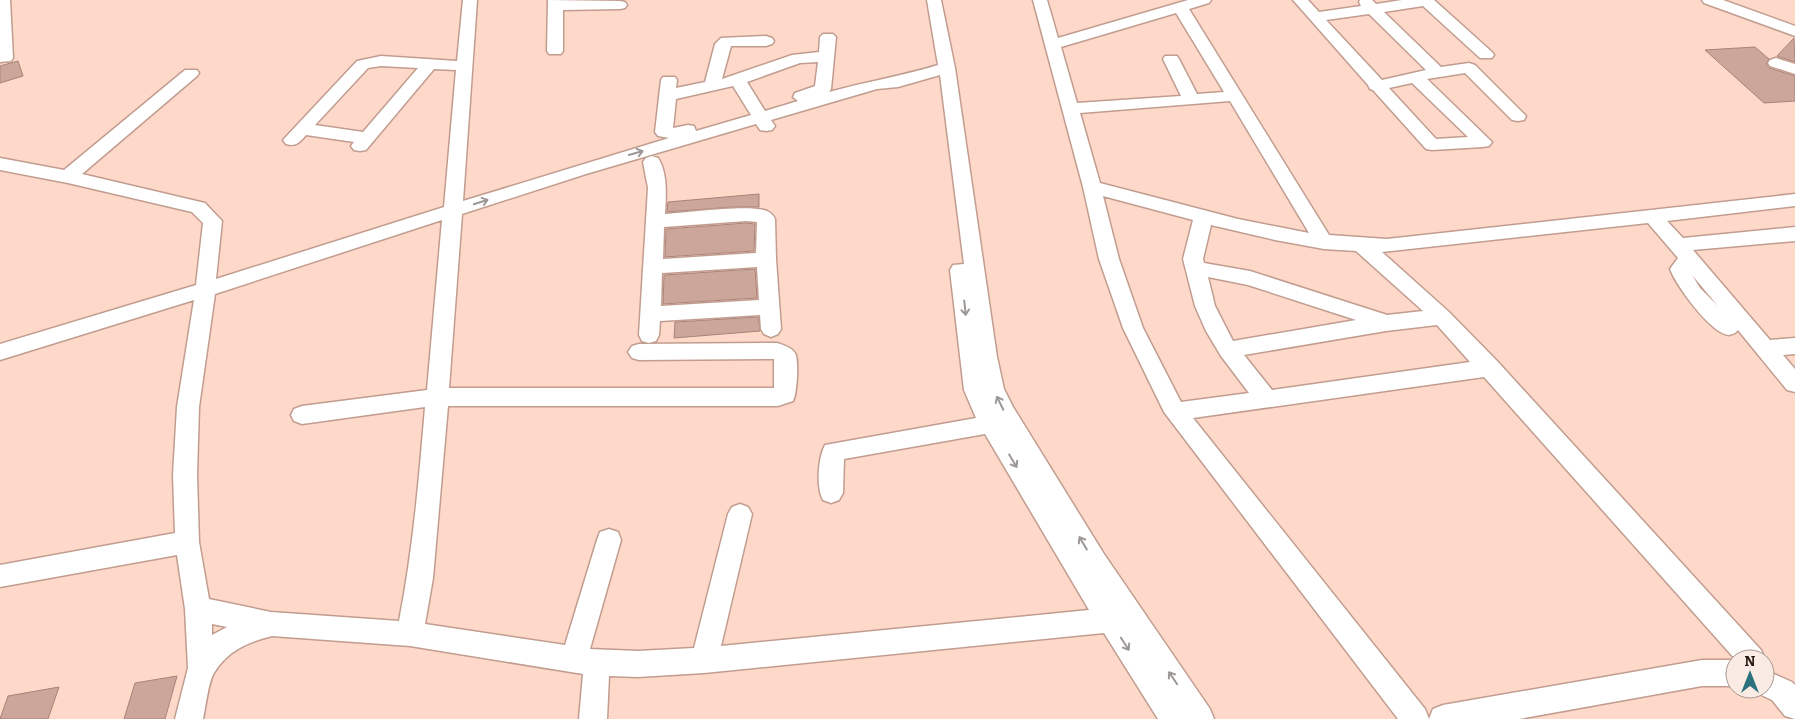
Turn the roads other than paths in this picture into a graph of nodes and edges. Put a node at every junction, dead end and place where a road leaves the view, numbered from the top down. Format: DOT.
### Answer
graph roads {
  1 [pos="3,0"];
  2 [pos="470,0"];
  3 [pos="924,0"];
  4 [pos="934,0"];
  5 [pos="1040,0"];
  6 [pos="1201,0"];
  7 [pos="1300,0"];
  8 [pos="1709,0"];
  9 [pos="555,3"];
  10 [pos="620,4"];
  11 [pos="1369,4"];
  12 [pos="1181,8"];
  13 [pos="1315,17"];
  14 [pos="1793,30"];
  15 [pos="828,37"];
  16 [pos="766,41"];
  17 [pos="1052,45"];
  18 [pos="554,51"];
  19 [pos="1486,55"];
  20 [pos="825,57"];
  21 [pos="5,58"];
  22 [pos="1171,59"];
  23 [pos="1776,63"];
  24 [pos="430,64"];
  25 [pos="466,66"];
  26 [pos="942,69"];
  27 [pos="1795,69"];
  28 [pos="1437,72"];
  29 [pos="191,73"];
  30 [pos="1416,77"];
  31 [pos="738,80"];
  32 [pos="1376,86"];
  33 [pos="712,87"];
  34 [pos="1227,97"];
  35 [pos="1191,100"];
  36 [pos="1069,108"];
  37 [pos="1518,116"];
  38 [pos="761,118"];
  39 [pos="652,162"];
  40 [pos="0,164"];
  41 [pos="68,177"];
  42 [pos="1092,187"];
  43 [pos="1795,200"];
  44 [pos="1652,216"];
  45 [pos="1203,217"];
  46 [pos="452,218"];
  47 [pos="656,221"];
  48 [pos="1795,234"];
  49 [pos="1324,242"];
  50 [pos="1362,245"];
  51 [pos="1684,252"];
  52 [pos="766,259"];
  53 [pos="654,267"];
  54 [pos="1194,268"];
  55 [pos="204,296"];
  56 [pos="770,307"];
  57 [pos="650,314"];
  58 [pos="1442,317"];
  59 [pos="1386,323"];
  60 [pos="1729,327"];
  61 [pos="771,328"];
  62 [pos="1795,346"];
  63 [pos="1766,348"];
  64 [pos="1228,350"];
  65 [pos="0,352"];
  66 [pos="0,362"];
  67 [pos="1490,368"];
  68 [pos="1795,384"];
  69 [pos="438,397"];
  70 [pos="1267,400"];
  71 [pos="1175,412"];
  72 [pos="302,415"];
  73 [pos="991,424"];
  74 [pos="830,493"];
  75 [pos="740,514"];
  76 [pos="609,540"];
  77 [pos="187,542"];
  78 [pos="0,576"];
  79 [pos="198,609"];
  80 [pos="1110,620"];
  81 [pos="272,624"];
  82 [pos="410,634"];
  83 [pos="1743,649"];
  84 [pos="585,660"];
  85 [pos="704,660"];
  86 [pos="201,668"];
  87 [pos="1725,673"];
  88 [pos="189,719"];
  89 [pos="593,719"];
  90 [pos="1174,719"];
  91 [pos="1200,719"];
  92 [pos="1415,719"];
  93 [pos="1443,719"];
  1 -- 21 [label="street"];
  2 -- 25 [label="street"];
  3 -- 26 [label="street"];
  4 -- 26 [label="street"];
  5 -- 17 [label="street"];
  6 -- 12 [label="street"];
  7 -- 13 [label="street"];
  8 -- 14 [label="street"];
  9 -- 10 [label="street"];
  9 -- 18 [label="street"];
  11 -- 13 [label="street"];
  11 -- 19 [label="street"];
  11 -- 28 [label="street"];
  12 -- 17 [label="street"];
  12 -- 49 [label="street"];
  13 -- 32 [label="street"];
  15 -- 20 [label="street"];
  16 -- 33 [label="street"];
  17 -- 36 [label="street"];
  20 -- 31 [label="street"];
  20 -- 38 [label="street"];
  22 -- 35 [label="street"];
  23 -- 27 [label="street"];
  24 -- 24 [label="street"];
  24 -- 25 [label="street"];
  25 -- 46 [label="street"];
  26 -- 38 [label="street"];
  26 -- 73 [label="street, one-way"];
  91 -- 26 [label="street, one-way"];
  28 -- 30 [label="street"];
  28 -- 37 [label="street"];
  29 -- 41 [label="street"];
  30 -- 32 [label="street"];
  30 -- 32 [label="street"];
  31 -- 33 [label="street"];
  31 -- 38 [label="street"];
  33 -- 38 [label="street"];
  34 -- 35 [label="street"];
  35 -- 36 [label="street"];
  36 -- 42 [label="street"];
  38 -- 39 [label="street"];
  46 -- 38 [label="street, one-way"];
  39 -- 46 [label="street"];
  39 -- 47 [label="street"];
  40 -- 41 [label="street"];
  41 -- 55 [label="street"];
  42 -- 45 [label="street"];
  42 -- 71 [label="street"];
  43 -- 44 [label="street"];
  44 -- 50 [label="street"];
  44 -- 51 [label="street"];
  45 -- 49 [label="street"];
  45 -- 54 [label="street"];
  46 -- 55 [label="street"];
  46 -- 69 [label="street"];
  47 -- 52 [label="street"];
  47 -- 53 [label="street"];
  48 -- 51 [label="street"];
  49 -- 50 [label="street"];
  50 -- 58 [label="street"];
  51 -- 60 [label="street"];
  51 -- 63 [label="street"];
  52 -- 53 [label="street"];
  52 -- 56 [label="street"];
  53 -- 57 [label="street"];
  54 -- 59 [label="street"];
  54 -- 64 [label="street"];
  55 -- 65 [label="street"];
  55 -- 66 [label="street"];
  55 -- 77 [label="street"];
  56 -- 57 [label="street"];
  56 -- 61 [label="street"];
  57 -- 69 [label="street"];
  58 -- 59 [label="street"];
  58 -- 67 [label="street"];
  59 -- 64 [label="street"];
  62 -- 63 [label="street"];
  63 -- 68 [label="street"];
  64 -- 70 [label="street"];
  67 -- 70 [label="street"];
  67 -- 83 [label="street"];
  69 -- 72 [label="street"];
  69 -- 82 [label="street"];
  70 -- 71 [label="street"];
  71 -- 92 [label="street"];
  73 -- 74 [label="street"];
  73 -- 80 [label="street, one-way"];
  75 -- 85 [label="street"];
  76 -- 84 [label="street"];
  77 -- 78 [label="street"];
  77 -- 79 [label="street"];
  79 -- 81 [label="street"];
  79 -- 86 [label="street"];
  80 -- 85 [label="street"];
  80 -- 90 [label="street, one-way"];
  81 -- 82 [label="street"];
  81 -- 86 [label="street"];
  82 -- 84 [label="street"];
  84 -- 85 [label="street"];
  84 -- 89 [label="street"];
  86 -- 88 [label="street"];
  87 -- 93 [label="street"];
}
